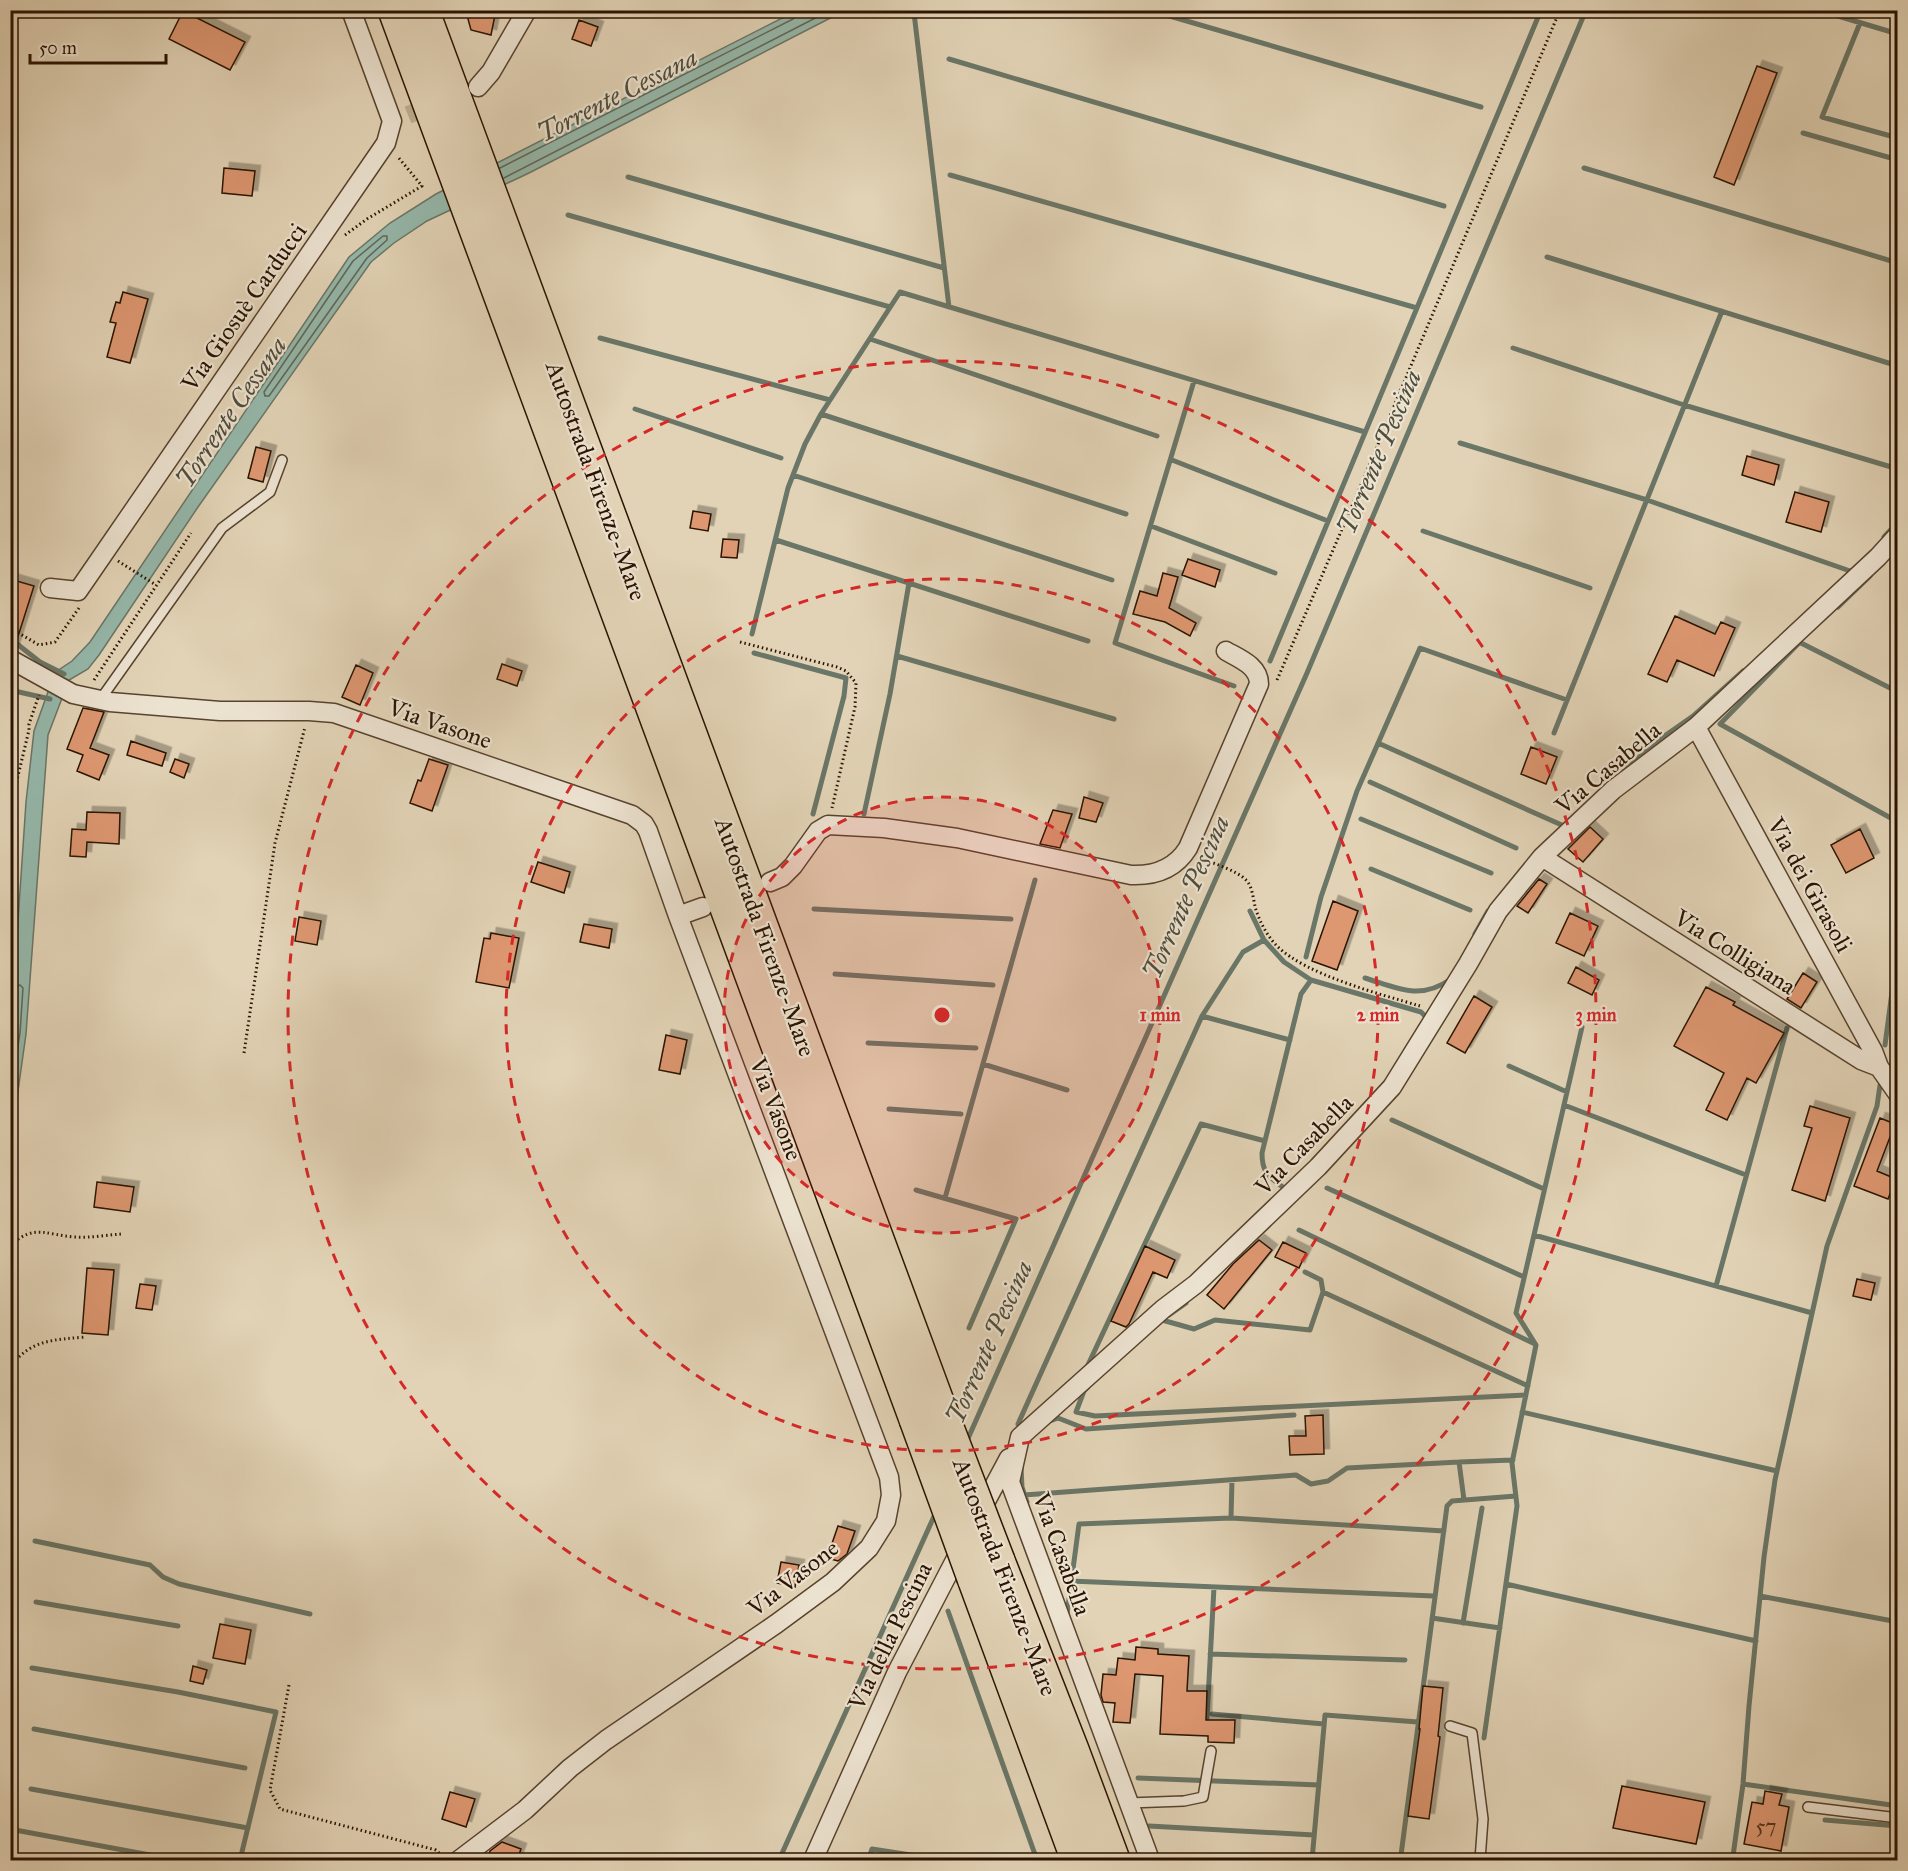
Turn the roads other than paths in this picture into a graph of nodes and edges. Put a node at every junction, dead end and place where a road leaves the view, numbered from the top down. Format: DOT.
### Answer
graph roads {
  1 [pos="351,10"];
  2 [pos="395,10"];
  3 [pos="422,10"];
  4 [pos="527,10"];
  5 [pos="478,87"];
  6 [pos="468,172"];
  7 [pos="282,460"];
  8 [pos="1898,535"];
  9 [pos="50,588"];
  10 [pos="1226,651"];
  11 [pos="10,659"];
  12 [pos="86,697"];
  13 [pos="1696,727"];
  14 [pos="1542,858"];
  15 [pos="770,882"];
  16 [pos="703,907"];
  17 [pos="678,916"];
  18 [pos="1879,1067"];
  19 [pos="1898,1086"];
  20 [pos="1897,1094"];
  21 [pos="1020,1437"];
  22 [pos="986,1570"];
  23 [pos="1450,1726"];
  24 [pos="1211,1752"];
  25 [pos="1129,1803"];
  26 [pos="1808,1807"];
  27 [pos="1898,1818"];
  28 [pos="459,1860"];
  29 [pos="813,1860"];
  30 [pos="1078,1860"];
  31 [pos="1113,1860"];
  32 [pos="1150,1860"];
  33 [pos="1480,1860"];
  1 -- 9 [label="street, Via Giosuè Carducci"];
  2 -- 6 [label="highway, Autostrada Firenze-Mare"];
  3 -- 6 [label="highway, Autostrada Firenze-Mare"];
  4 -- 5 [label="street"];
  6 -- 22 [label="highway, Autostrada Firenze-Mare, bridge"];
  7 -- 12 [label="lane"];
  8 -- 13 [label="street, Via Casabella"];
  10 -- 15 [label="street"];
  11 -- 12 [label="street, Via Vasone"];
  12 -- 17 [label="street, Via Vasone"];
  13 -- 14 [label="street, Via Casabella"];
  13 -- 18 [label="street, Via dei Girasoli"];
  14 -- 18 [label="street, Via Colligiana"];
  14 -- 21 [label="street, Via Casabella"];
  16 -- 17 [label="street"];
  17 -- 28 [label="street, Via Vasone"];
  18 -- 20 [label="street"];
  19 -- 20 [label="street"];
  21 -- 25 [label="street, Via Casabella"];
  21 -- 29 [label="street, Via della Pescina"];
  22 -- 30 [label="highway, Autostrada Firenze-Mare"];
  22 -- 31 [label="highway, Autostrada Firenze-Mare"];
  23 -- 33 [label="lane"];
  24 -- 25 [label="lane"];
  25 -- 32 [label="street, Via Casabella"];
  26 -- 27 [label="lane"];
}
